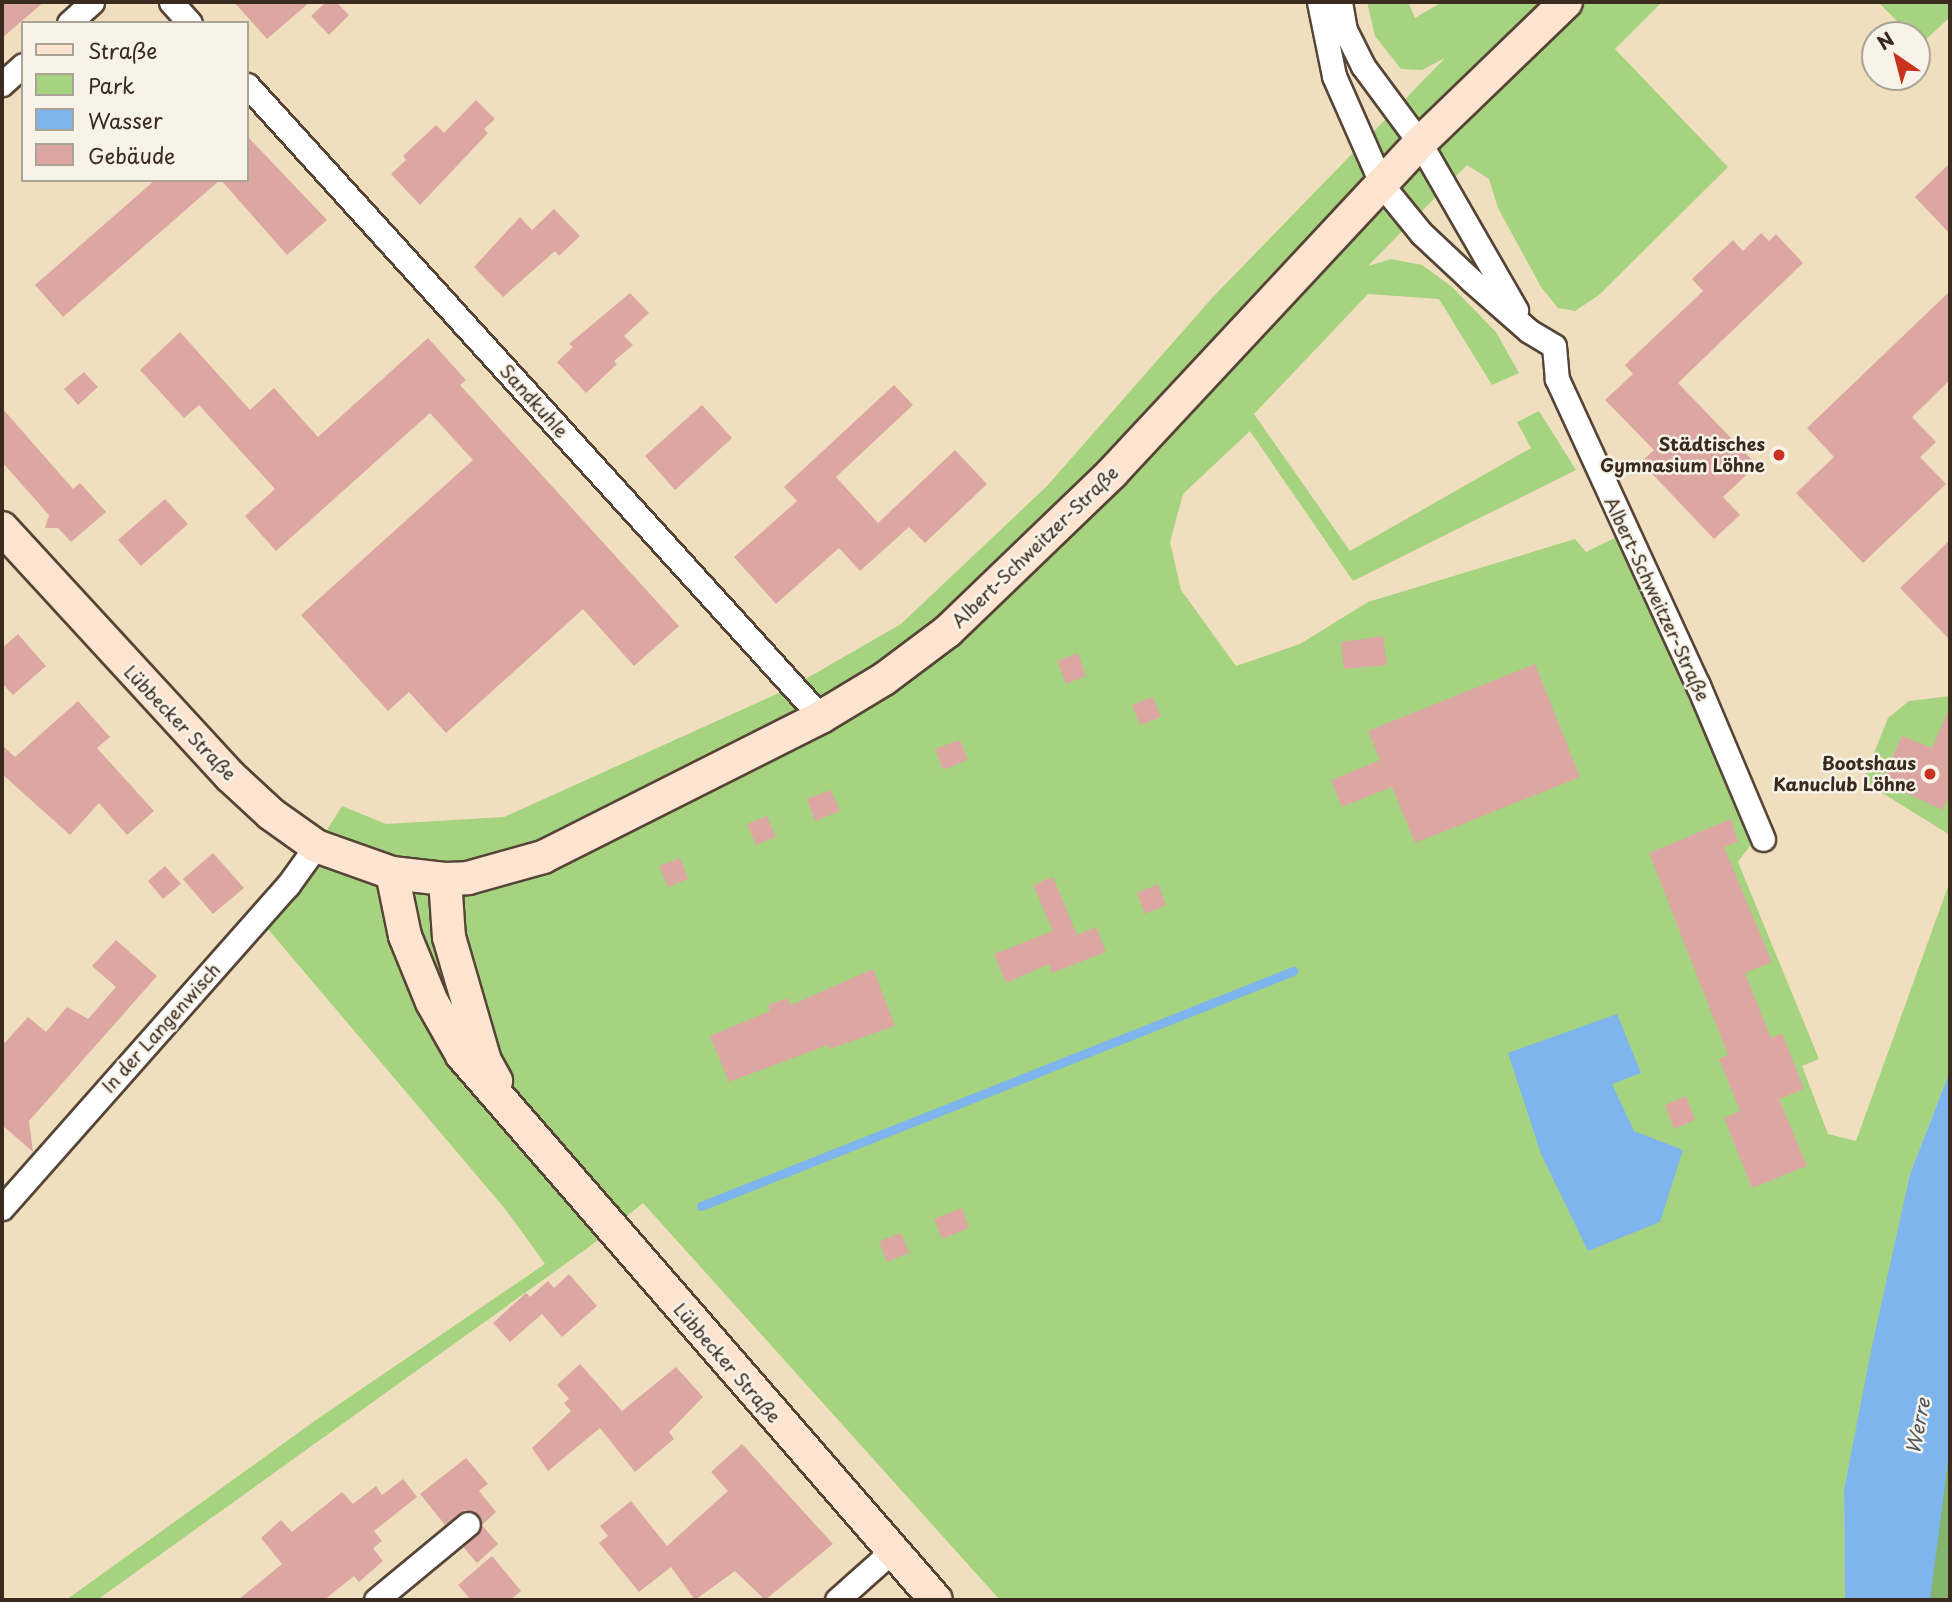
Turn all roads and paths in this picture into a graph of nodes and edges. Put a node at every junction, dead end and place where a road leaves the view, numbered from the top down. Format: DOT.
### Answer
graph roads {
  1 [pos="92,2"];
  2 [pos="171,2"];
  3 [pos="1319,2"];
  4 [pos="1340,2"];
  5 [pos="1566,2"];
  6 [pos="71,21"];
  7 [pos="188,21"];
  8 [pos="21,67"];
  9 [pos="2,84"];
  10 [pos="248,86"];
  11 [pos="1420,144"];
  12 [pos="1381,185"];
  13 [pos="1529,331"];
  14 [pos="2,528"];
  15 [pos="821,718"];
  16 [pos="1763,839"];
  17 [pos="316,846"];
  18 [pos="543,857"];
  19 [pos="392,873"];
  20 [pos="445,879"];
  21 [pos="520,1125"];
  22 [pos="2,1208"];
  23 [pos="468,1524"];
  24 [pos="892,1551"];
  25 [pos="376,1600"];
  26 [pos="837,1600"];
  27 [pos="936,1600"];
  1 -- 6 [label="street"];
  2 -- 7 [label="street"];
  3 -- 12 [label="street, Albert-Schweitzer-Straße"];
  4 -- 11 [label="street, Albert-Schweitzer-Straße"];
  5 -- 11 [label="main road, Albert-Schweitzer-Straße"];
  8 -- 9 [label="street"];
  10 -- 15 [label="street, Sandkuhle"];
  11 -- 12 [label="main road, Albert-Schweitzer-Straße"];
  11 -- 13 [label="street, Albert-Schweitzer-Straße"];
  12 -- 13 [label="street, Albert-Schweitzer-Straße"];
  12 -- 15 [label="main road, Albert-Schweitzer-Straße"];
  13 -- 16 [label="street, Albert-Schweitzer-Straße"];
  14 -- 17 [label="main road, Lübbecker Straße"];
  15 -- 18 [label="main road, Albert-Schweitzer-Straße"];
  17 -- 19 [label="main road, Lübbecker Straße"];
  17 -- 22 [label="street, In der Langenwisch"];
  18 -- 20 [label="main road, Lübbecker Straße"];
  19 -- 20 [label="main road, Lübbecker Straße"];
  19 -- 21 [label="main road, Lübbecker Straße"];
  20 -- 21 [label="main road, Lübbecker Straße"];
  21 -- 24 [label="main road, Lübbecker Straße"];
  23 -- 25 [label="street"];
  24 -- 26 [label="street"];
  24 -- 27 [label="main road, Lübbecker Straße"];
}
